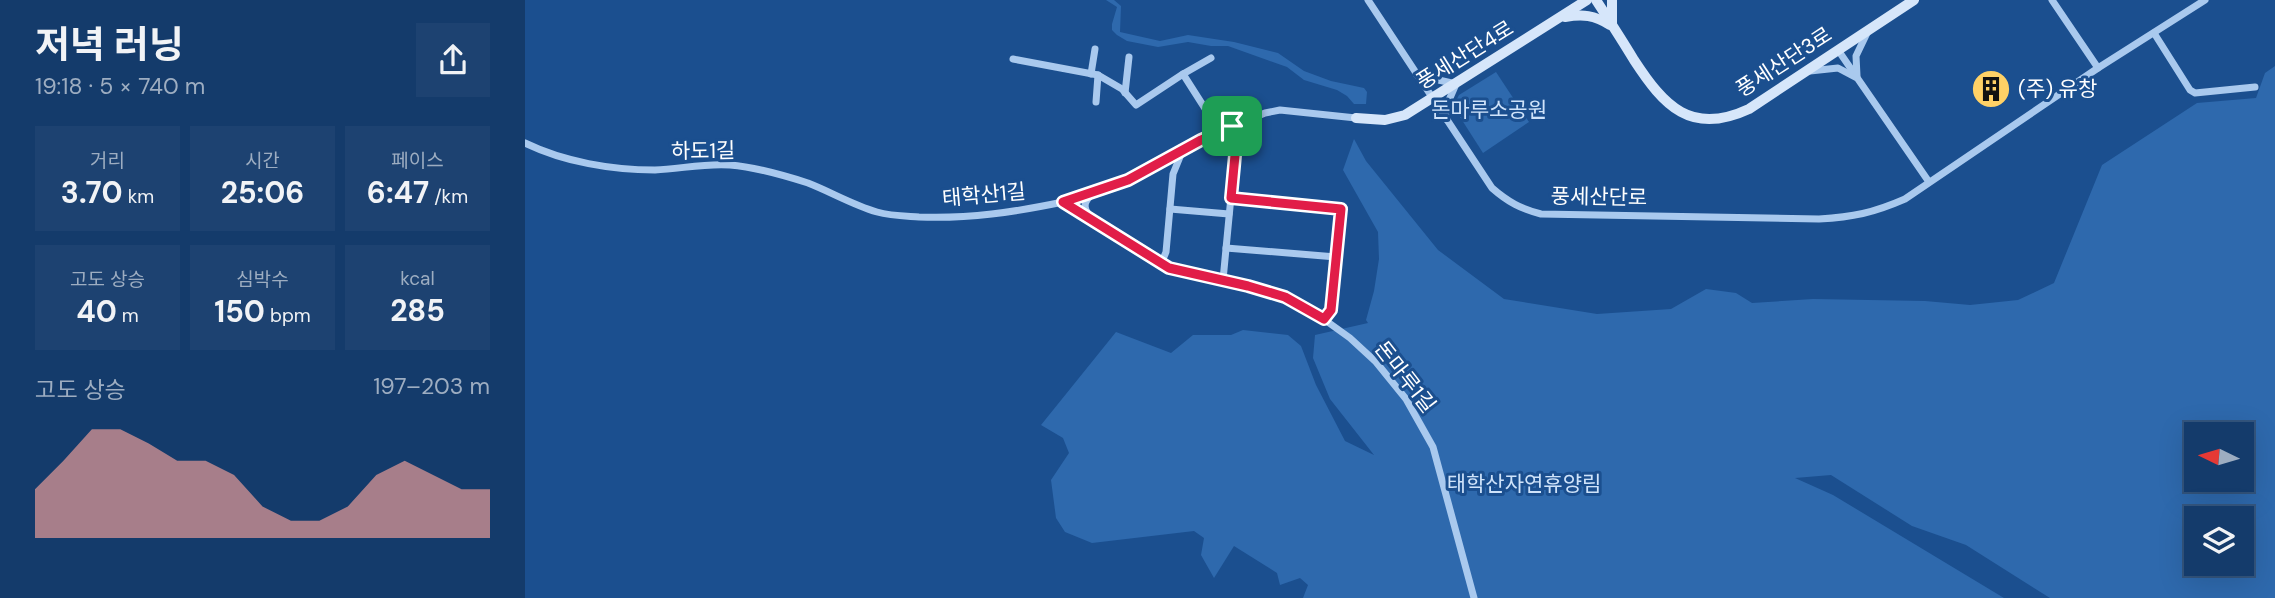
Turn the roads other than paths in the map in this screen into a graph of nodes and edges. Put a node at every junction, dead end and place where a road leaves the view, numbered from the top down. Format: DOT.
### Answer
graph roads {
  1 [pos="1368,0"];
  2 [pos="1571,0"];
  3 [pos="1587,0"];
  4 [pos="1596,0"];
  5 [pos="1612,0"];
  6 [pos="1914,0"];
  7 [pos="2052,0"];
  8 [pos="2205,0"];
  9 [pos="1561,17"];
  10 [pos="1612,26"];
  11 [pos="1870,29"];
  12 [pos="2154,33"];
  13 [pos="1095,49"];
  14 [pos="1838,50"];
  15 [pos="1129,57"];
  16 [pos="1211,58"];
  17 [pos="1013,59"];
  18 [pos="2098,68"];
  19 [pos="1803,73"];
  20 [pos="1095,74"];
  21 [pos="1184,74"];
  22 [pos="1417,75"];
  23 [pos="1858,80"];
  24 [pos="1456,84"];
  25 [pos="2255,87"];
  26 [pos="1125,93"];
  27 [pos="1432,99"];
  28 [pos="1096,103"];
  29 [pos="1356,118"];
  30 [pos="1446,120"];
  31 [pos="1232,126"];
  32 [pos="1220,132"];
  33 [pos="525,143"];
  34 [pos="1182,152"];
  35 [pos="1156,166"];
  36 [pos="1173,174"];
  37 [pos="1929,182"];
  38 [pos="1094,192"];
  39 [pos="1231,198"];
  40 [pos="1063,202"];
  41 [pos="1170,209"];
  42 [pos="1229,214"];
  43 [pos="919,217"];
  44 [pos="1091,219"];
  45 [pos="1226,248"];
  46 [pos="1336,257"];
  47 [pos="1161,264"];
  48 [pos="1223,280"];
  49 [pos="1324,319"];
  50 [pos="1473,596"];
  1 -- 22 [label="street, 풍세산단로"];
  2 -- 9 [label="street"];
  3 -- 9 [label="street, 풍세산단4로"];
  4 -- 10 [label="street, 풍세산단3로"];
  5 -- 10 [label="street"];
  6 -- 11 [label="street, 풍세산단3로"];
  7 -- 18 [label="street"];
  8 -- 12 [label="street, 풍세산단로"];
  9 -- 10 [label="street"];
  9 -- 24 [label="street, 풍세산단4로"];
  10 -- 19 [label="street, 풍세산단3로"];
  11 -- 14 [label="street, 풍세산단3로"];
  11 -- 23 [label="street"];
  12 -- 18 [label="street, 풍세산단로"];
  12 -- 25 [label="street"];
  13 -- 20 [label="street"];
  14 -- 19 [label="street, 풍세산단3로"];
  14 -- 23 [label="street"];
  15 -- 26 [label="street"];
  16 -- 21 [label="street"];
  17 -- 20 [label="street"];
  18 -- 37 [label="street, 풍세산단로"];
  19 -- 23 [label="street"];
  20 -- 26 [label="street"];
  20 -- 28 [label="street"];
  21 -- 26 [label="street"];
  21 -- 32 [label="street"];
  22 -- 24 [label="street"];
  22 -- 27 [label="street, 풍세산단로"];
  23 -- 37 [label="street"];
  24 -- 27 [label="street, 풍세산단4로"];
  24 -- 30 [label="street"];
  27 -- 29 [label="street, 풍세산단4로"];
  27 -- 30 [label="street, 풍세산단로"];
  29 -- 31 [label="street"];
  30 -- 37 [label="street, 풍세산단로"];
  31 -- 32 [label="street"];
  31 -- 39 [label="street"];
  32 -- 34 [label="street"];
  33 -- 43 [label="street, 하도1길"];
  34 -- 35 [label="street"];
  34 -- 36 [label="street"];
  35 -- 36 [label="street"];
  35 -- 38 [label="street"];
  36 -- 41 [label="street"];
  38 -- 40 [label="street"];
  38 -- 44 [label="street"];
  39 -- 42 [label="street"];
  39 -- 46 [label="street"];
  40 -- 43 [label="street, 태학산1길"];
  40 -- 44 [label="street, 돈마루1길"];
  41 -- 42 [label="street"];
  41 -- 47 [label="street"];
  42 -- 45 [label="street"];
  44 -- 47 [label="street, 돈마루1길"];
  45 -- 46 [label="street"];
  45 -- 48 [label="street"];
  46 -- 49 [label="street"];
  47 -- 48 [label="street, 돈마루1길"];
  48 -- 49 [label="street, 돈마루1길"];
  49 -- 50 [label="street, 돈마루1길"];
}
